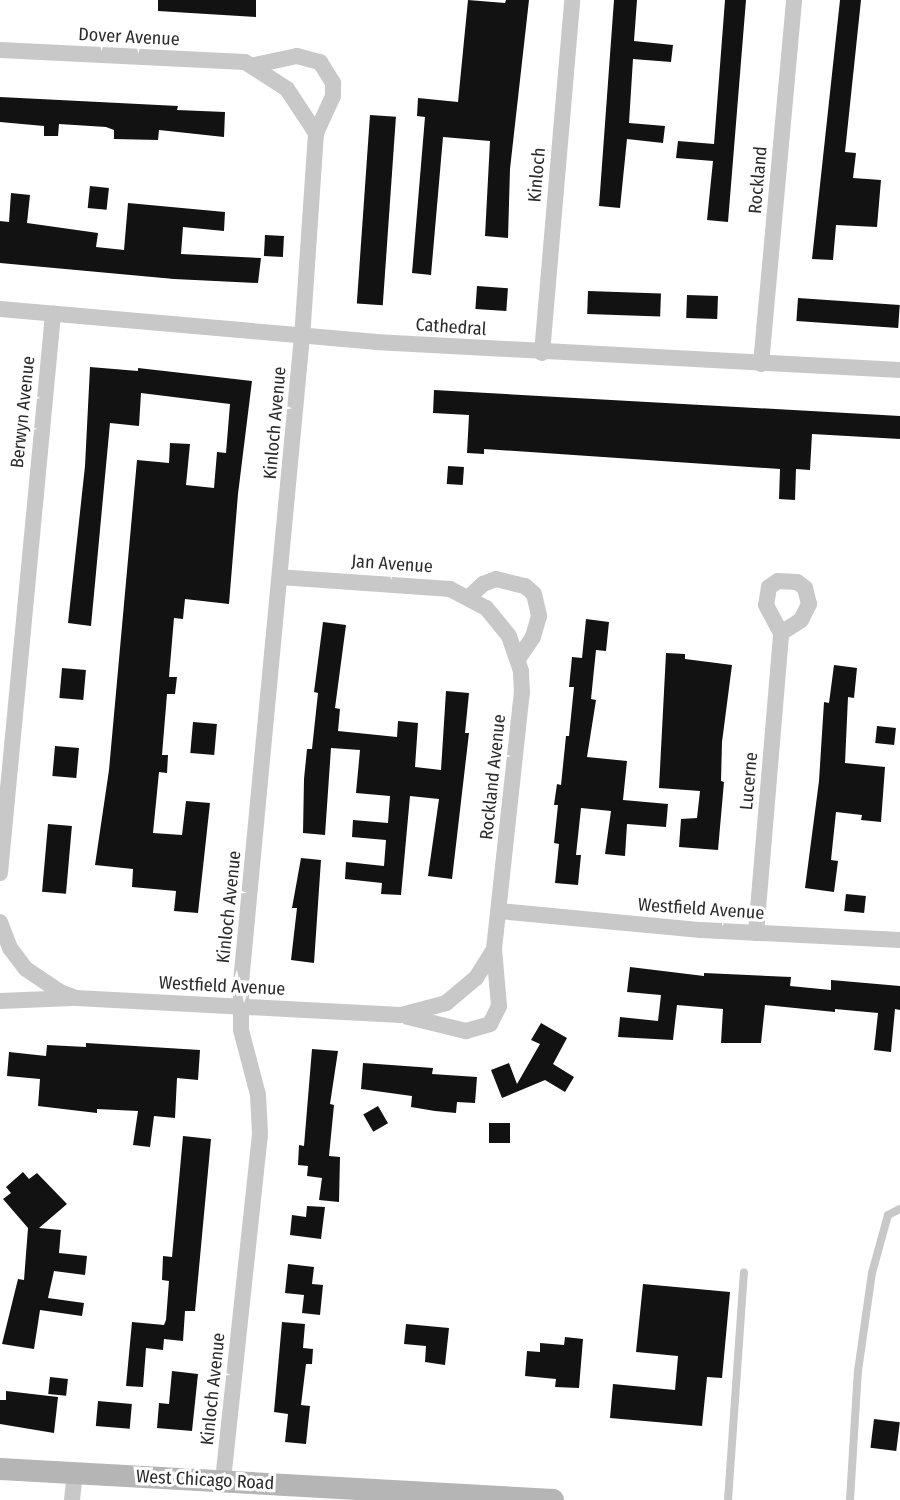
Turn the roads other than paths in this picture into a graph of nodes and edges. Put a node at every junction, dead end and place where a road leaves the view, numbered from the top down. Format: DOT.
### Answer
graph roads {
  1 [pos="572,0"];
  2 [pos="794,0"];
  3 [pos="0,50"];
  4 [pos="255,65"];
  5 [pos="316,133"];
  6 [pos="0,309"];
  7 [pos="52,314"];
  8 [pos="302,336"];
  9 [pos="542,352"];
  10 [pos="761,364"];
  11 [pos="900,370"];
  12 [pos="280,577"];
  13 [pos="469,597"];
  14 [pos="493,616"];
  15 [pos="781,633"];
  16 [pos="518,659"];
  17 [pos="0,873"];
  18 [pos="499,911"];
  19 [pos="0,922"];
  20 [pos="756,933"];
  21 [pos="900,940"];
  22 [pos="494,949"];
  23 [pos="463,991"];
  24 [pos="76,998"];
  25 [pos="0,1001"];
  26 [pos="241,1007"];
  27 [pos="401,1015"];
  28 [pos="490,1024"];
  29 [pos="900,1209"];
  30 [pos="744,1273"];
  31 [pos="0,1469"];
  32 [pos="75,1472"];
  33 [pos="224,1480"];
  34 [pos="318,1493"];
  35 [pos="72,1500"];
  36 [pos="553,1500"];
  37 [pos="728,1500"];
  38 [pos="850,1500"];
  1 -- 9 [label="street, Kinloch"];
  2 -- 10 [label="street, Rockland"];
  3 -- 4 [label="street, Dover Avenue"];
  4 -- 5 [label="street"];
  4 -- 5 [label="street, Dover Avenue"];
  5 -- 8 [label="street, Dover Avenue"];
  6 -- 7 [label="street, Cathedral"];
  7 -- 8 [label="street, Cathedral"];
  7 -- 17 [label="street, Berwyn Avenue"];
  8 -- 9 [label="street, Cathedral"];
  8 -- 12 [label="street, Kinloch Avenue"];
  9 -- 10 [label="street, Cathedral"];
  10 -- 11 [label="street, Cathedral"];
  12 -- 13 [label="street, Jan Avenue"];
  12 -- 26 [label="street, Kinloch Avenue"];
  13 -- 14 [label="street, Jan Avenue"];
  13 -- 16 [label="street"];
  14 -- 16 [label="street, Rockland Avenue"];
  15 -- 20 [label="street, Lucerne"];
  16 -- 18 [label="street, Rockland Avenue"];
  18 -- 20 [label="street, Westfield Avenue"];
  18 -- 22 [label="street, Rockland Avenue"];
  19 -- 24 [label="street, Westfield Avenue"];
  20 -- 21 [label="street, Westfield Avenue"];
  22 -- 23 [label="street, Rockland Avenue"];
  22 -- 28 [label="street, Rockland Avenue"];
  23 -- 27 [label="street, Westfield Avenue"];
  24 -- 25 [label="street, Westfield Avenue"];
  24 -- 26 [label="street, Westfield Avenue"];
  26 -- 27 [label="street, Westfield Avenue"];
  26 -- 33 [label="street, Kinloch Avenue"];
  27 -- 28 [label="street, Westfield Avenue"];
  29 -- 38 [label="lane"];
  30 -- 37 [label="lane"];
  31 -- 32 [label="street, West Chicago Road"];
  32 -- 33 [label="street, West Chicago Road"];
  32 -- 35 [label="street"];
  33 -- 34 [label="street, West Chicago Road"];
  34 -- 36 [label="street, West Chicago Road"];
}
